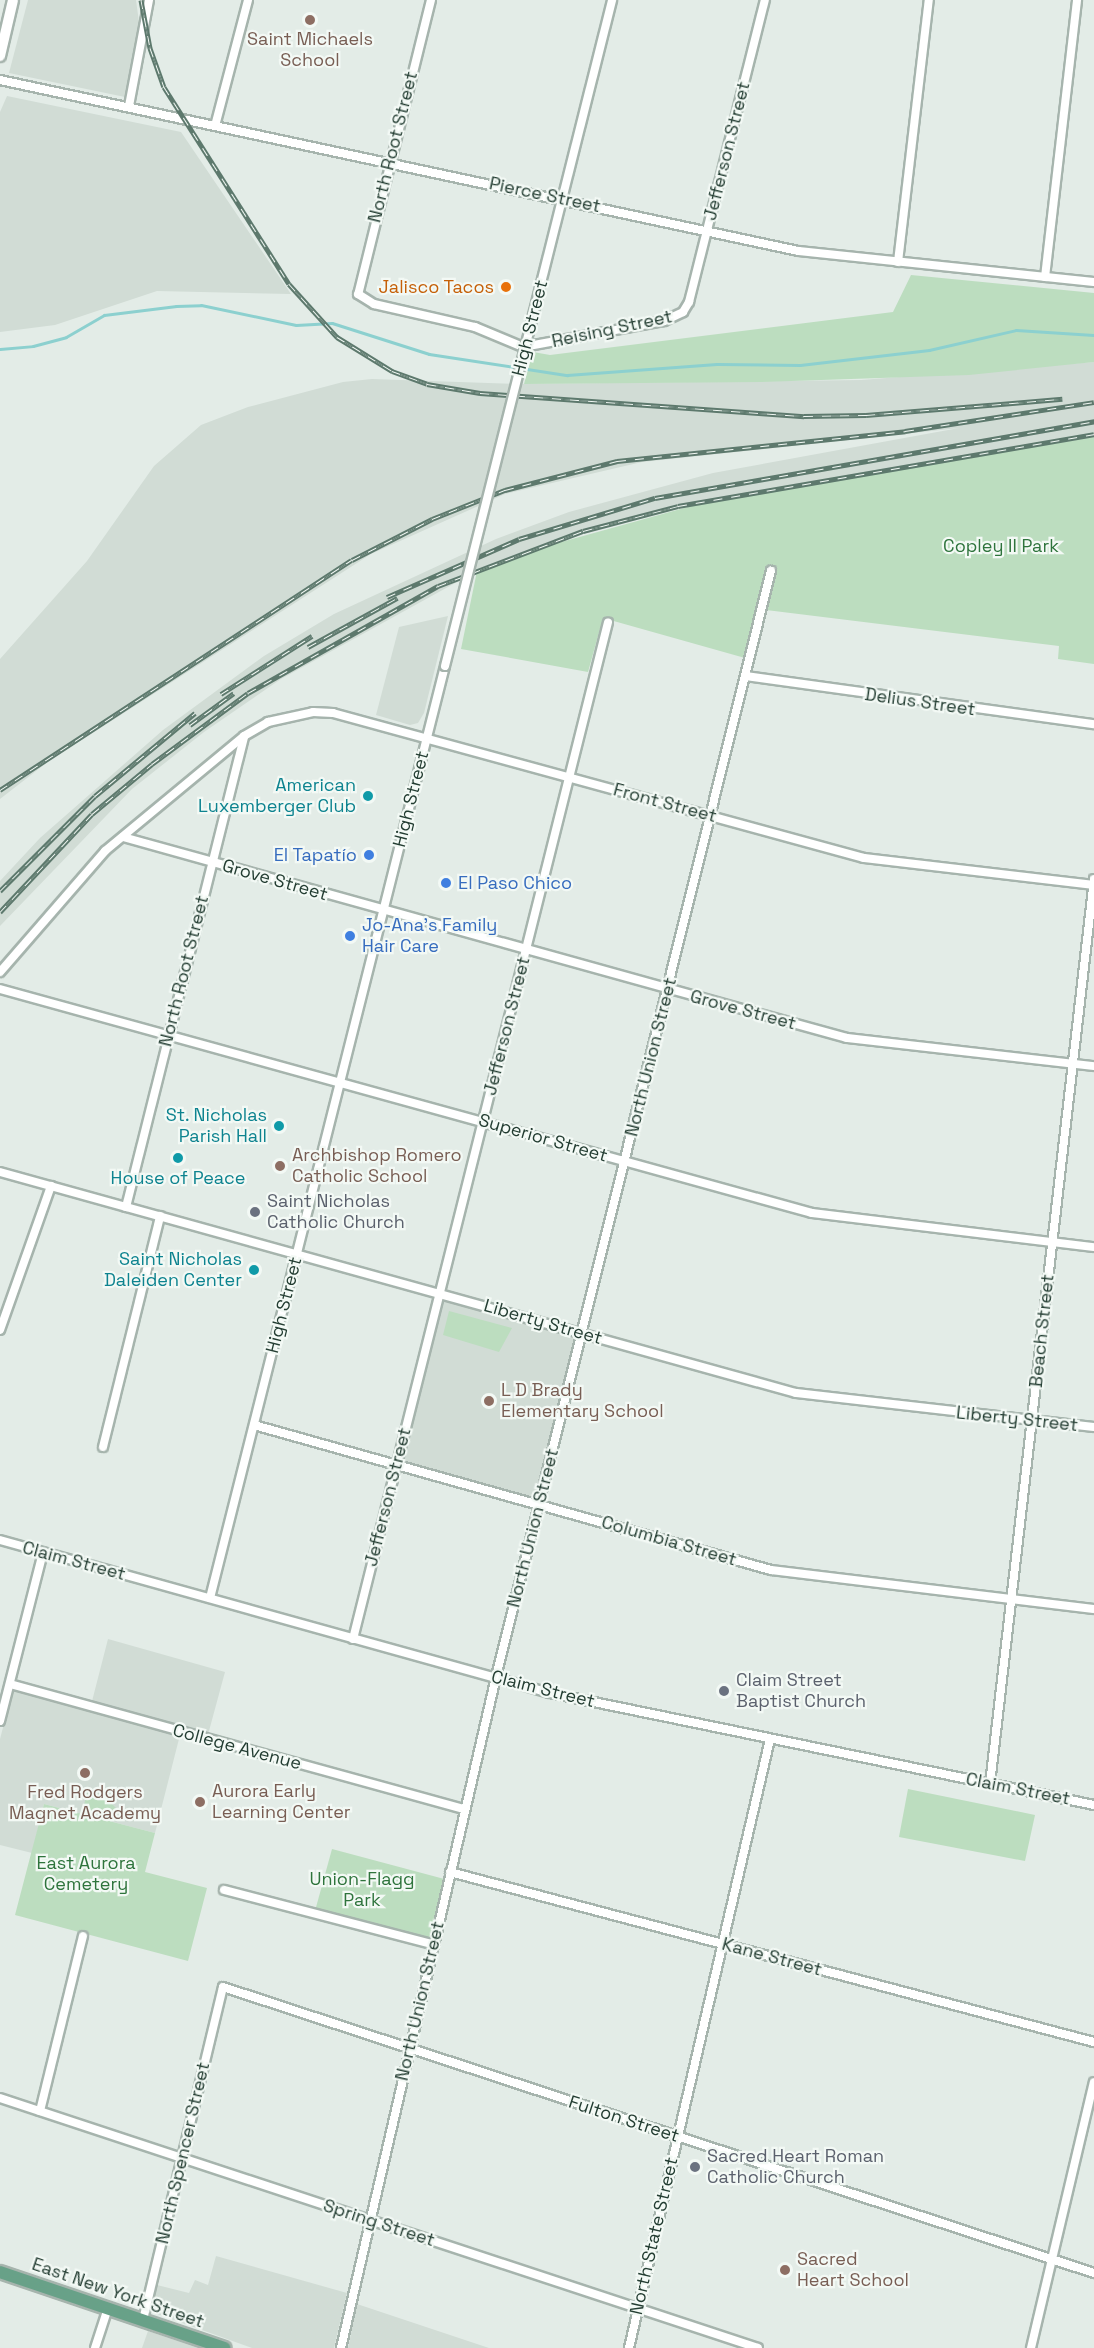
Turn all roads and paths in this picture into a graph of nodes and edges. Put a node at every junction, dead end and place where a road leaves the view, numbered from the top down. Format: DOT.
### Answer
graph roads {
  1 [pos="13,0"];
  2 [pos="149,0"];
  3 [pos="248,0"];
  4 [pos="430,0"];
  5 [pos="612,0"];
  6 [pos="765,0"];
  7 [pos="929,0"];
  8 [pos="1077,0"];
  9 [pos="0,56"];
  10 [pos="0,80"];
  11 [pos="129,106"];
  12 [pos="215,126"];
  13 [pos="389,162"];
  14 [pos="562,199"];
  15 [pos="707,231"];
  16 [pos="898,262"];
  17 [pos="1045,277"];
  18 [pos="1094,282"];
  19 [pos="358,294"];
  20 [pos="689,302"];
  21 [pos="771,571"];
  22 [pos="608,622"];
  23 [pos="746,676"];
  24 [pos="1094,724"];
  25 [pos="244,736"];
  26 [pos="427,738"];
  27 [pos="569,777"];
  28 [pos="712,816"];
  29 [pos="123,837"];
  30 [pos="211,862"];
  31 [pos="1094,879"];
  32 [pos="1094,885"];
  33 [pos="384,911"];
  34 [pos="526,950"];
  35 [pos="0,972"];
  36 [pos="0,989"];
  37 [pos="669,989"];
  38 [pos="168,1035"];
  39 [pos="1072,1064"];
  40 [pos="1094,1066"];
  41 [pos="339,1082"];
  42 [pos="483,1121"];
  43 [pos="625,1161"];
  44 [pos="0,1172"];
  45 [pos="51,1186"];
  46 [pos="126,1207"];
  47 [pos="160,1216"];
  48 [pos="1052,1242"];
  49 [pos="1094,1247"];
  50 [pos="296,1253"];
  51 [pos="439,1293"];
  52 [pos="0,1330"];
  53 [pos="582,1332"];
  54 [pos="1032,1420"];
  55 [pos="254,1425"];
  56 [pos="1094,1427"];
  57 [pos="103,1447"];
  58 [pos="396,1465"];
  59 [pos="539,1505"];
  60 [pos="0,1541"];
  61 [pos="43,1552"];
  62 [pos="210,1598"];
  63 [pos="1011,1599"];
  64 [pos="1094,1609"];
  65 [pos="352,1638"];
  66 [pos="496,1677"];
  67 [pos="10,1684"];
  68 [pos="0,1721"];
  69 [pos="770,1739"];
  70 [pos="990,1784"];
  71 [pos="1094,1804"];
  72 [pos="464,1809"];
  73 [pos="450,1872"];
  74 [pos="224,1890"];
  75 [pos="83,1936"];
  76 [pos="432,1944"];
  77 [pos="723,1944"];
  78 [pos="223,1987"];
  79 [pos="1094,2042"];
  80 [pos="410,2048"];
  81 [pos="1094,2082"];
  82 [pos="0,2098"];
  83 [pos="40,2111"];
  84 [pos="677,2136"];
  85 [pos="182,2158"];
  86 [pos="369,2220"];
  87 [pos="1051,2259"];
  88 [pos="0,2272"];
  89 [pos="1094,2273"];
  90 [pos="108,2308"];
  91 [pos="638,2308"];
  92 [pos="143,2320"];
  93 [pos="95,2348"];
  94 [pos="224,2348"];
  95 [pos="341,2348"];
  96 [pos="629,2348"];
  97 [pos="758,2348"];
  98 [pos="1031,2348"];
  1 -- 9 [label="main road"];
  2 -- 11 [label="street"];
  3 -- 12 [label="street"];
  4 -- 13 [label="street, North Root Street"];
  5 -- 14 [label="street, High Street"];
  6 -- 15 [label="street, Jefferson Street"];
  7 -- 16 [label="street"];
  8 -- 17 [label="street"];
  10 -- 11 [label="street, Pierce Street"];
  11 -- 12 [label="street, Pierce Street"];
  12 -- 13 [label="street, Pierce Street"];
  13 -- 14 [label="street, Pierce Street"];
  13 -- 19 [label="street, North Root Street"];
  14 -- 15 [label="street, Pierce Street"];
  14 -- 26 [label="street, High Street, bridge"];
  15 -- 16 [label="street, Pierce Street"];
  15 -- 20 [label="street, Jefferson Street"];
  16 -- 17 [label="street, Pierce Street"];
  17 -- 18 [label="street, Pierce Street"];
  19 -- 20 [label="street, Reising Street"];
  21 -- 23 [label="street, North Union Street"];
  22 -- 27 [label="street, Jefferson Street"];
  23 -- 24 [label="street, Delius Street"];
  23 -- 28 [label="street, North Union Street"];
  25 -- 26 [label="street, Front Street"];
  25 -- 29 [label="street, Front Street"];
  25 -- 30 [label="street, North Root Street"];
  26 -- 27 [label="street, Front Street"];
  26 -- 33 [label="street, High Street"];
  27 -- 28 [label="street, Front Street"];
  27 -- 34 [label="street, Jefferson Street"];
  28 -- 32 [label="street, Front Street"];
  28 -- 37 [label="street, North Union Street"];
  29 -- 30 [label="street, Grove Street"];
  29 -- 35 [label="street, Front Street"];
  30 -- 33 [label="street, Grove Street"];
  30 -- 38 [label="street, North Root Street"];
  31 -- 32 [label="street, Beach Street"];
  32 -- 39 [label="street, Beach Street"];
  33 -- 34 [label="street, Grove Street"];
  33 -- 41 [label="street, High Street"];
  34 -- 37 [label="street, Grove Street"];
  34 -- 42 [label="street, Jefferson Street"];
  36 -- 38 [label="street, Superior Street"];
  37 -- 39 [label="street, Grove Street"];
  37 -- 43 [label="street, North Union Street"];
  38 -- 41 [label="street, Superior Street"];
  38 -- 46 [label="street, North Root Street"];
  39 -- 40 [label="street, Grove Street"];
  39 -- 48 [label="street, Beach Street"];
  41 -- 42 [label="street, Superior Street"];
  41 -- 50 [label="street, High Street"];
  42 -- 43 [label="street, Superior Street"];
  42 -- 51 [label="street, Jefferson Street"];
  43 -- 48 [label="street, Superior Street"];
  43 -- 53 [label="street, North Union Street"];
  44 -- 45 [label="street, Liberty Street"];
  45 -- 46 [label="street, Liberty Street"];
  45 -- 52 [label="street"];
  46 -- 47 [label="street, Liberty Street"];
  47 -- 50 [label="street, Liberty Street"];
  47 -- 57 [label="street"];
  48 -- 49 [label="street, Superior Street"];
  48 -- 54 [label="street, Beach Street"];
  50 -- 51 [label="street, Liberty Street"];
  50 -- 55 [label="street, High Street"];
  51 -- 53 [label="street, Liberty Street"];
  51 -- 58 [label="street, Jefferson Street"];
  53 -- 54 [label="street, Liberty Street"];
  53 -- 59 [label="street, North Union Street"];
  54 -- 56 [label="street, Liberty Street"];
  54 -- 63 [label="street, Beach Street"];
  55 -- 58 [label="street, Columbia Street"];
  55 -- 62 [label="street, High Street"];
  58 -- 59 [label="street, Columbia Street"];
  58 -- 65 [label="street, Jefferson Street"];
  59 -- 63 [label="street, Columbia Street"];
  59 -- 66 [label="street, North Union Street"];
  60 -- 61 [label="street, Claim Street"];
  61 -- 62 [label="street, Claim Street"];
  61 -- 67 [label="street"];
  62 -- 65 [label="street, Claim Street"];
  63 -- 64 [label="street, Columbia Street"];
  63 -- 70 [label="street, Beach Street"];
  65 -- 66 [label="street, Claim Street"];
  66 -- 69 [label="street, Claim Street"];
  66 -- 72 [label="street, North Union Street"];
  67 -- 68 [label="street"];
  67 -- 72 [label="street, College Avenue"];
  69 -- 70 [label="street, Claim Street"];
  69 -- 77 [label="street, North State Street"];
  70 -- 71 [label="street, Claim Street"];
  72 -- 73 [label="street, North Union Street"];
  73 -- 76 [label="street, North Union Street"];
  73 -- 77 [label="street, Kane Street"];
  74 -- 76 [label="street"];
  75 -- 83 [label="street"];
  76 -- 80 [label="street, North Union Street"];
  77 -- 79 [label="street, Kane Street"];
  77 -- 84 [label="street, North State Street"];
  78 -- 80 [label="street, Fulton Street"];
  78 -- 85 [label="street, North Spencer Street"];
  80 -- 84 [label="street, Fulton Street"];
  80 -- 86 [label="street, North Union Street"];
  81 -- 87 [label="street"];
  82 -- 83 [label="street, Spring Street"];
  83 -- 85 [label="street, Spring Street"];
  84 -- 87 [label="street, Fulton Street"];
  84 -- 91 [label="street, North State Street"];
  85 -- 86 [label="street, Spring Street"];
  85 -- 92 [label="street, North Spencer Street"];
  86 -- 91 [label="street, Spring Street"];
  86 -- 95 [label="street, North Union Street"];
  87 -- 89 [label="street, Fulton Street"];
  87 -- 98 [label="street"];
  88 -- 90 [label="main road, East New York Street"];
  90 -- 92 [label="main road, East New York Street"];
  90 -- 93 [label="street"];
  91 -- 96 [label="street, North State Street"];
  91 -- 97 [label="street, Spring Street"];
  92 -- 94 [label="main road, East New York Street"];
}
